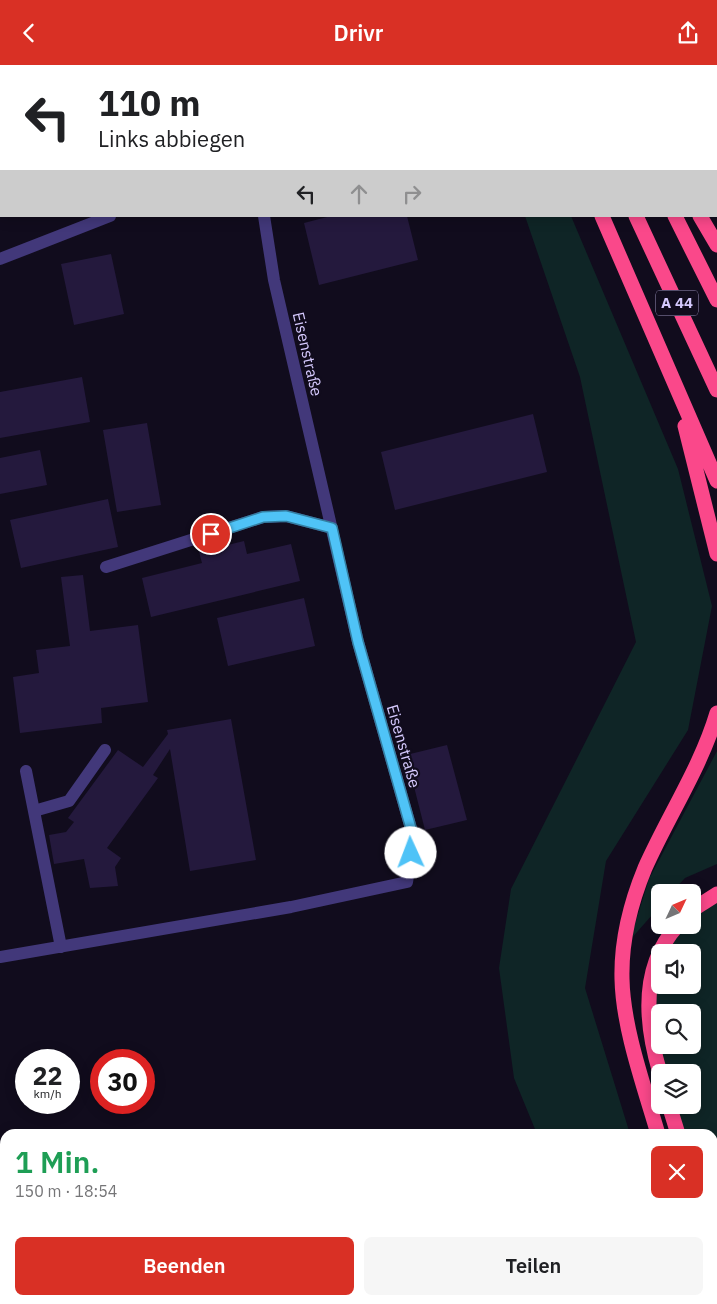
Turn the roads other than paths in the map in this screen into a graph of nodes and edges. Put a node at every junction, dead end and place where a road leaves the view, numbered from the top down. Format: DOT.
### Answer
graph roads {
  1 [pos="107,217"];
  2 [pos="264,217"];
  3 [pos="602,217"];
  4 [pos="636,217"];
  5 [pos="675,217"];
  6 [pos="701,217"];
  7 [pos="717,245"];
  8 [pos="0,259"];
  9 [pos="717,301"];
  10 [pos="676,385"];
  11 [pos="717,390"];
  12 [pos="717,481"];
  13 [pos="332,528"];
  14 [pos="717,554"];
  15 [pos="106,567"];
  16 [pos="717,713"];
  17 [pos="105,750"];
  18 [pos="26,771"];
  19 [pos="34,811"];
  20 [pos="717,894"];
  21 [pos="701,904"];
  22 [pos="672,934"];
  23 [pos="61,947"];
  24 [pos="0,957"];
  25 [pos="657,1064"];
  26 [pos="672,1114"];
  27 [pos="657,1129"];
  28 [pos="676,1129"];
  1 -- 8 [label="street"];
  2 -- 13 [label="street, Eisenstraße"];
  3 -- 10 [label="highway"];
  4 -- 11 [label="highway, A 44"];
  5 -- 9 [label="highway, A 44"];
  6 -- 7 [label="highway"];
  10 -- 12 [label="highway"];
  10 -- 14 [label="highway"];
  13 -- 15 [label="street"];
  13 -- 23 [label="street, Eisenstraße"];
  16 -- 27 [label="highway"];
  17 -- 19 [label="street"];
  18 -- 19 [label="street"];
  19 -- 23 [label="street"];
  20 -- 21 [label="highway"];
  22 -- 25 [label="highway"];
  23 -- 24 [label="street, Eisenstraße"];
  26 -- 28 [label="highway"];
}
